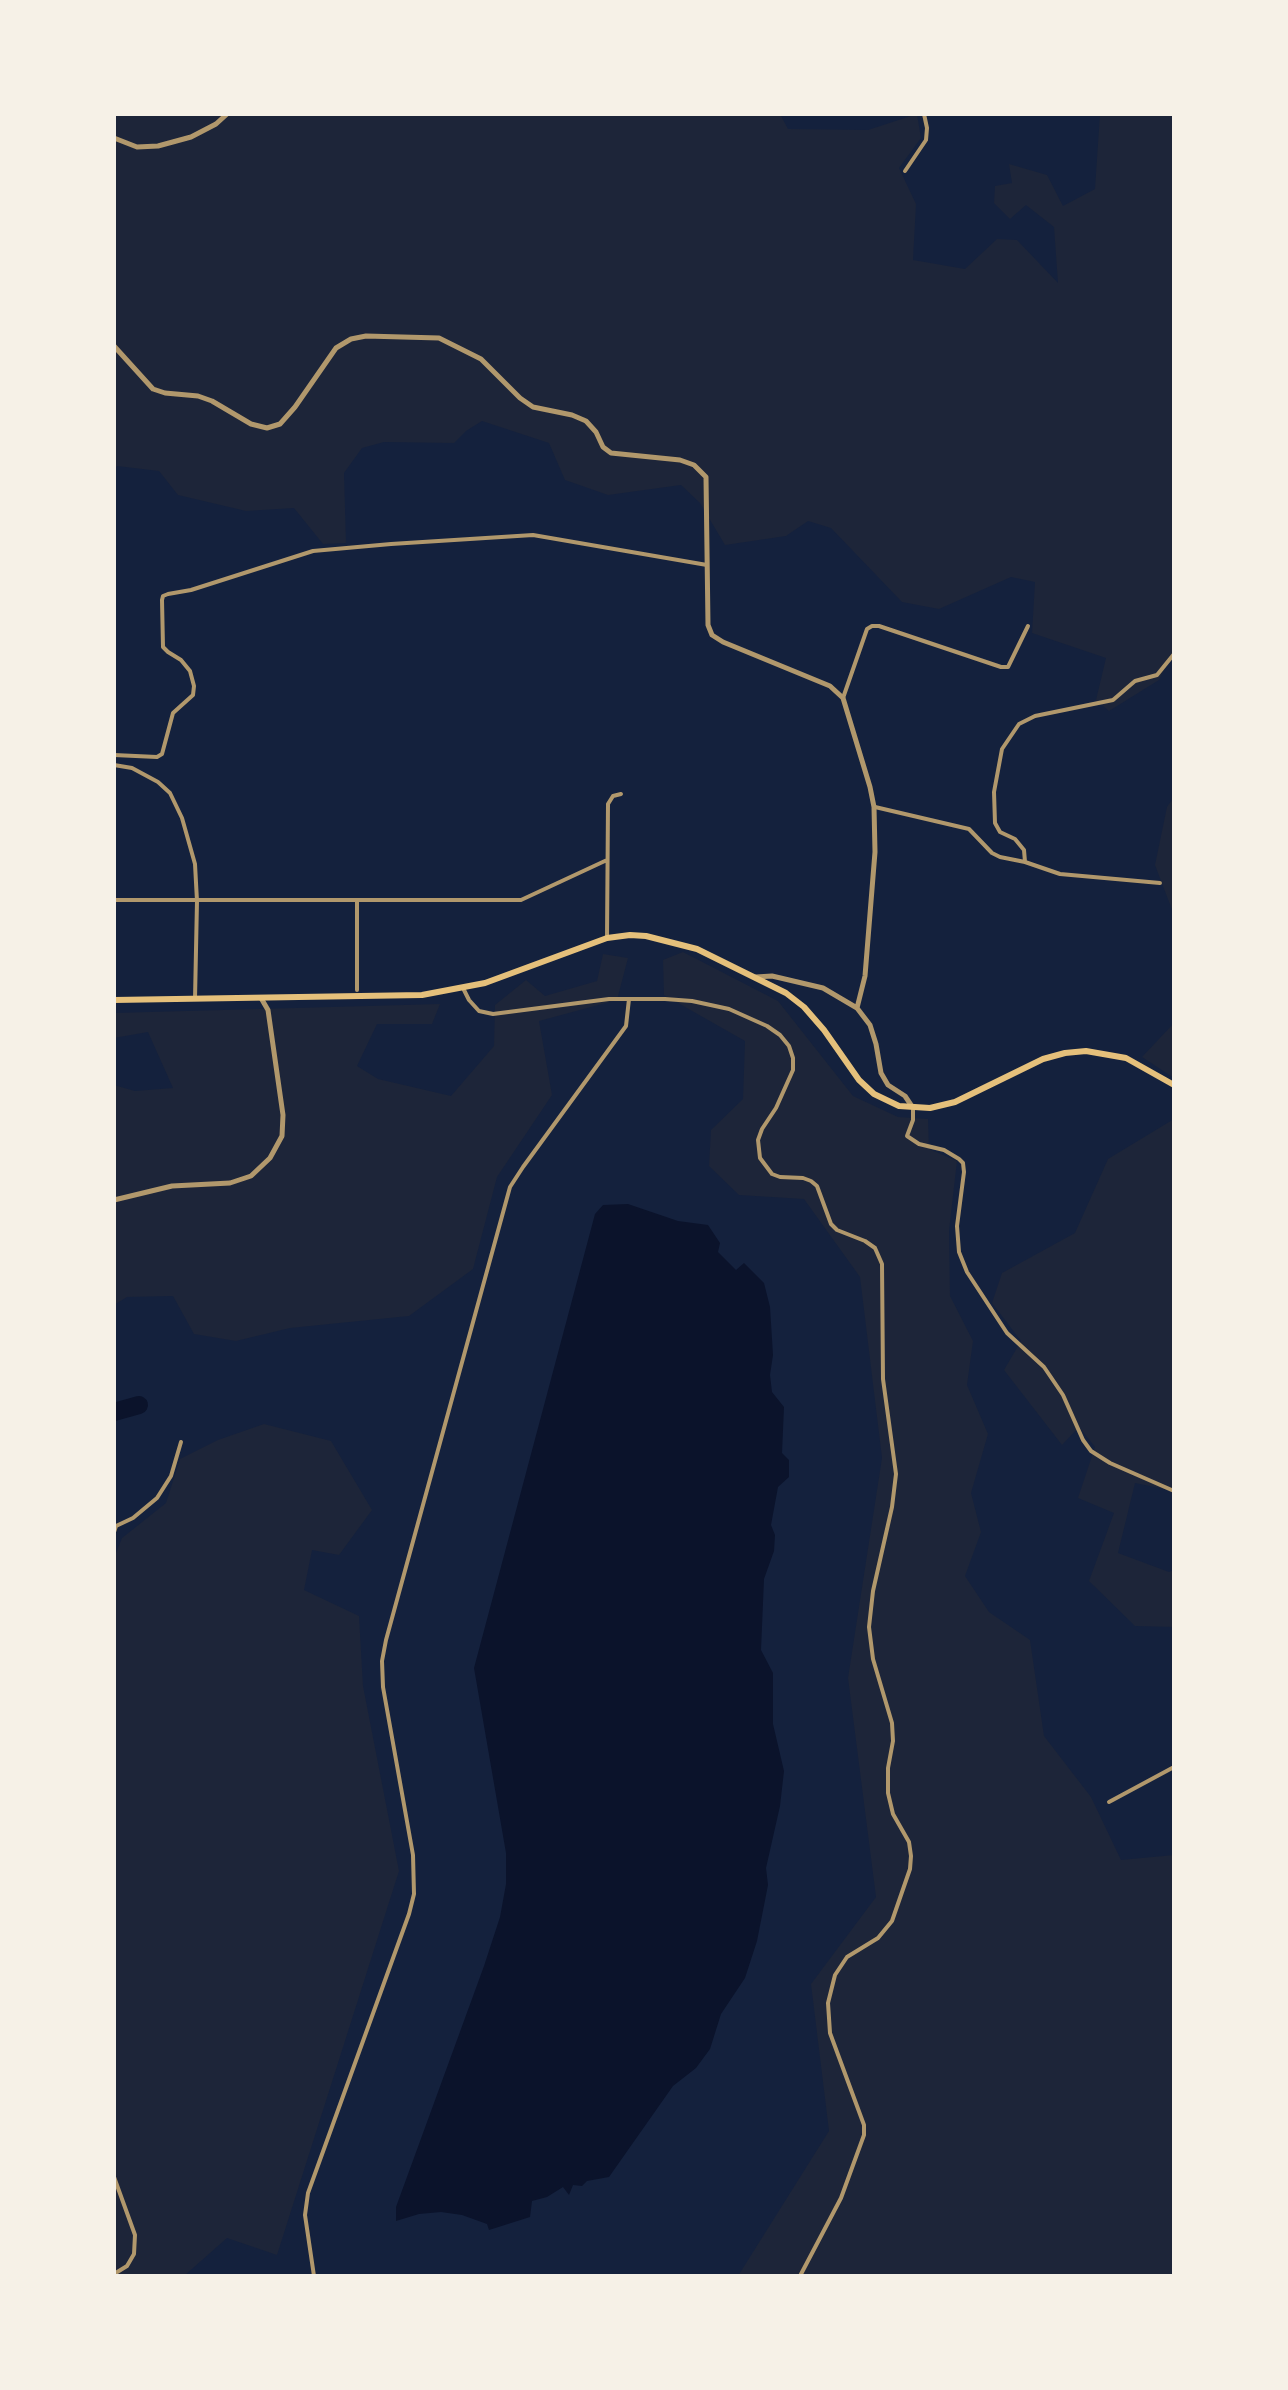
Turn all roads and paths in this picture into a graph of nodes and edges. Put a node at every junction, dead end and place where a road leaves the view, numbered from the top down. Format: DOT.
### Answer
graph roads {
  1 [pos="227,114"];
  2 [pos="924,114"];
  3 [pos="114,138"];
  4 [pos="905,171"];
  5 [pos="114,346"];
  6 [pos="707,565"];
  7 [pos="1028,626"];
  8 [pos="1174,654"];
  9 [pos="843,698"];
  10 [pos="114,755"];
  11 [pos="114,765"];
  12 [pos="621,794"];
  13 [pos="874,807"];
  14 [pos="607,860"];
  15 [pos="1025,862"];
  16 [pos="1160,883"];
  17 [pos="114,900"];
  18 [pos="357,900"];
  19 [pos="197,901"];
  20 [pos="607,938"];
  21 [pos="755,977"];
  22 [pos="463,988"];
  23 [pos="357,990"];
  24 [pos="261,998"];
  25 [pos="195,999"];
  26 [pos="629,999"];
  27 [pos="114,1000"];
  28 [pos="857,1008"];
  29 [pos="1174,1085"];
  30 [pos="913,1108"];
  31 [pos="114,1200"];
  32 [pos="181,1442"];
  33 [pos="1174,1491"];
  34 [pos="114,1532"];
  35 [pos="1174,1767"];
  36 [pos="1109,1802"];
  37 [pos="114,2177"];
  38 [pos="114,2274"];
  39 [pos="314,2276"];
  40 [pos="800,2276"];
  1 -- 3 [label="street"];
  2 -- 4 [label="street"];
  5 -- 6 [label="street"];
  6 -- 9 [label="street"];
  6 -- 10 [label="street"];
  7 -- 9 [label="street"];
  8 -- 15 [label="street"];
  9 -- 13 [label="street"];
  11 -- 19 [label="street"];
  12 -- 14 [label="street"];
  13 -- 15 [label="street"];
  13 -- 28 [label="street"];
  14 -- 18 [label="street"];
  14 -- 20 [label="street"];
  15 -- 16 [label="street"];
  17 -- 19 [label="street"];
  18 -- 19 [label="street"];
  18 -- 23 [label="street"];
  19 -- 25 [label="street"];
  20 -- 21 [label="main road"];
  20 -- 22 [label="main road"];
  21 -- 28 [label="street"];
  21 -- 30 [label="main road"];
  22 -- 24 [label="main road"];
  22 -- 26 [label="street"];
  24 -- 25 [label="main road"];
  24 -- 31 [label="street"];
  25 -- 27 [label="main road"];
  26 -- 39 [label="street"];
  26 -- 40 [label="street"];
  28 -- 30 [label="street"];
  29 -- 30 [label="main road"];
  30 -- 33 [label="street"];
  32 -- 34 [label="street"];
  35 -- 36 [label="street"];
  37 -- 38 [label="street"];
}
